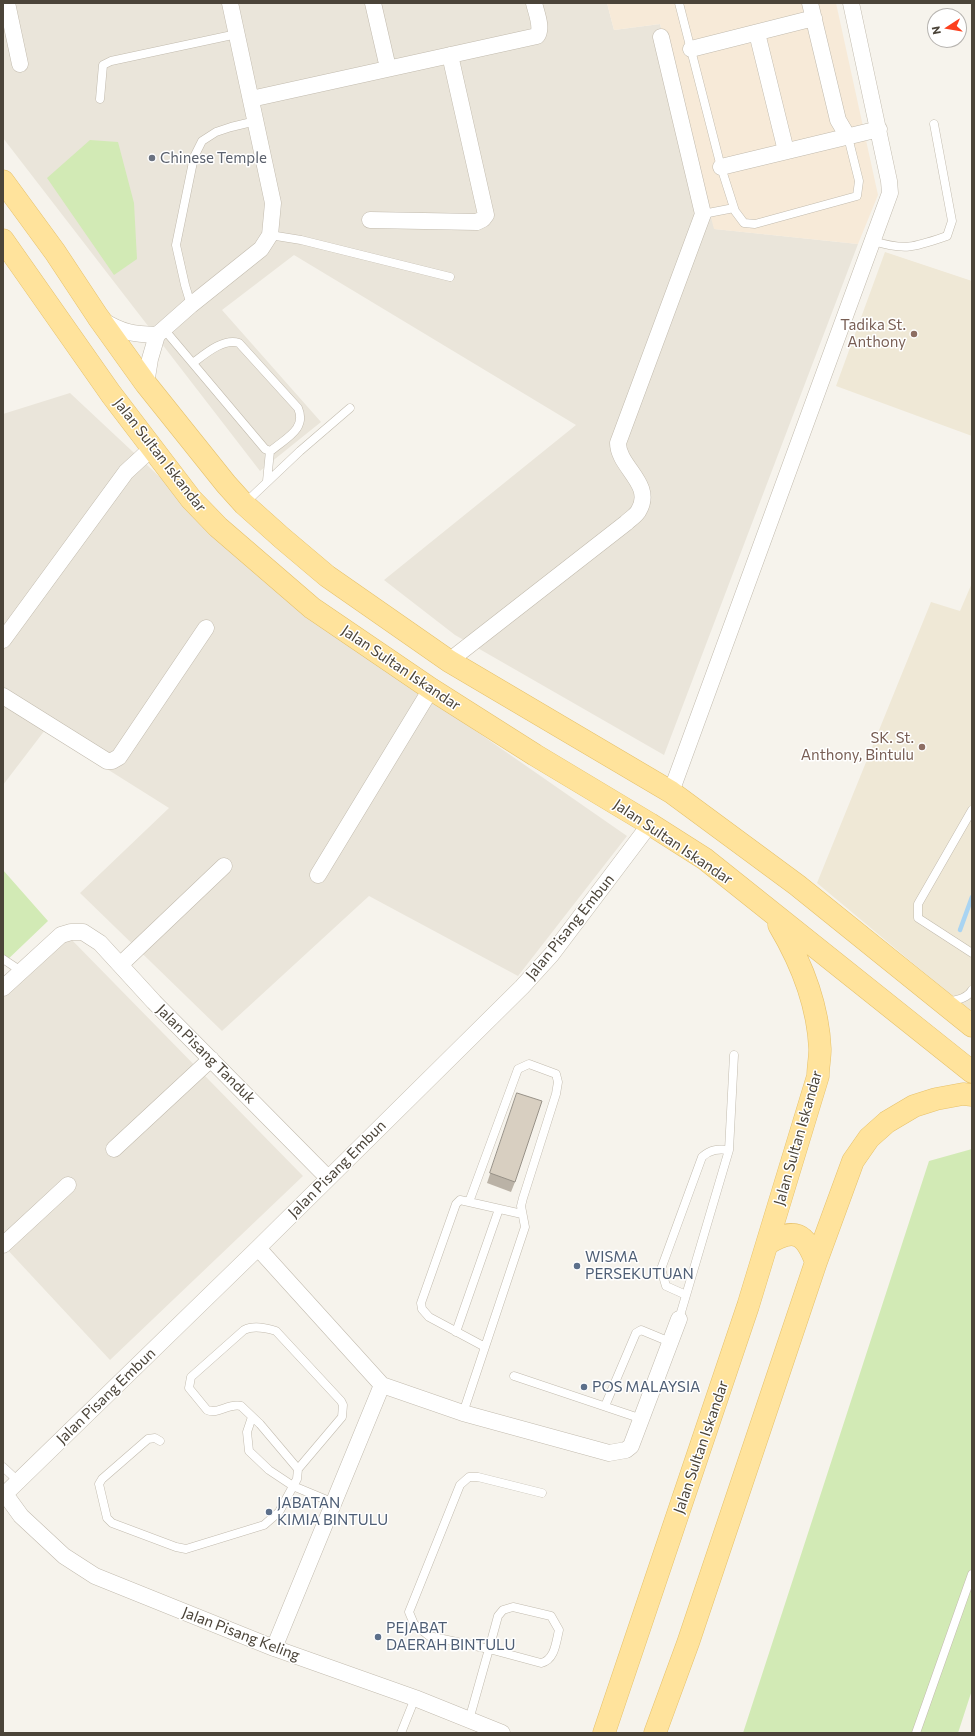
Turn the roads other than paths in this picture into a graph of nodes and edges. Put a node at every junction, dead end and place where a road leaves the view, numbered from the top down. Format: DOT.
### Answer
graph roads {
  1 [pos="7,3"];
  2 [pos="230,3"];
  3 [pos="373,3"];
  4 [pos="534,3"];
  5 [pos="679,3"];
  6 [pos="851,3"];
  7 [pos="812,11"];
  8 [pos="757,33"];
  9 [pos="237,34"];
  10 [pos="661,36"];
  11 [pos="691,49"];
  12 [pos="450,55"];
  13 [pos="20,64"];
  14 [pos="388,68"];
  15 [pos="100,99"];
  16 [pos="251,99"];
  17 [pos="256,121"];
  18 [pos="934,124"];
  19 [pos="879,129"];
  20 [pos="848,136"];
  21 [pos="786,151"];
  22 [pos="721,167"];
  23 [pos="3,181"];
  24 [pos="734,208"];
  25 [pos="703,214"];
  26 [pos="370,220"];
  27 [pos="270,235"];
  28 [pos="3,240"];
  29 [pos="873,241"];
  30 [pos="450,277"];
  31 [pos="191,305"];
  32 [pos="98,317"];
  33 [pos="160,332"];
  34 [pos="193,363"];
  35 [pos="146,384"];
  36 [pos="350,408"];
  37 [pos="152,448"];
  38 [pos="270,451"];
  39 [pos="267,481"];
  40 [pos="244,504"];
  41 [pos="206,628"];
  42 [pos="3,640"];
  43 [pos="449,660"];
  44 [pos="431,689"];
  45 [pos="3,696"];
  46 [pos="671,792"];
  47 [pos="972,810"];
  48 [pos="650,824"];
  49 [pos="224,866"];
  50 [pos="318,875"];
  51 [pos="771,912"];
  52 [pos="972,953"];
  53 [pos="3,959"];
  54 [pos="120,965"];
  55 [pos="21,971"];
  56 [pos="3,988"];
  57 [pos="972,990"];
  58 [pos="944,1002"];
  59 [pos="972,1026"];
  60 [pos="734,1055"];
  61 [pos="211,1059"];
  62 [pos="972,1072"];
  63 [pos="972,1094"];
  64 [pos="114,1149"];
  65 [pos="730,1150"];
  66 [pos="328,1178"];
  67 [pos="68,1185"];
  68 [pos="469,1202"];
  69 [pos="499,1209"];
  70 [pos="522,1214"];
  71 [pos="768,1244"];
  72 [pos="3,1245"];
  73 [pos="258,1248"];
  74 [pos="816,1262"];
  75 [pos="686,1296"];
  76 [pos="678,1319"];
  77 [pos="456,1332"];
  78 [pos="670,1342"];
  79 [pos="485,1347"];
  80 [pos="514,1376"];
  81 [pos="382,1385"];
  82 [pos="606,1406"];
  83 [pos="463,1413"];
  84 [pos="252,1417"];
  85 [pos="642,1419"];
  86 [pos="160,1441"];
  87 [pos="3,1467"];
  88 [pos="298,1469"];
  89 [pos="18,1481"];
  90 [pos="293,1486"];
  91 [pos="542,1493"];
  92 [pos="4,1495"];
  93 [pos="334,1503"];
  94 [pos="972,1574"];
  95 [pos="274,1648"];
  96 [pos="489,1650"];
  97 [pos="415,1698"];
  98 [pos="469,1720"];
  99 [pos="401,1733"];
  100 [pos="502,1733"];
  101 [pos="604,1733"];
  102 [pos="654,1733"];
  103 [pos="916,1733"];
  1 -- 13 [label="street"];
  2 -- 9 [label="street"];
  3 -- 14 [label="street"];
  4 -- 12 [label="street"];
  5 -- 11 [label="lane"];
  6 -- 19 [label="street"];
  7 -- 8 [label="street"];
  7 -- 20 [label="street"];
  8 -- 11 [label="street"];
  8 -- 21 [label="street"];
  9 -- 15 [label="lane"];
  9 -- 16 [label="street"];
  10 -- 25 [label="street"];
  11 -- 22 [label="lane"];
  12 -- 14 [label="street"];
  12 -- 26 [label="street"];
  14 -- 16 [label="street"];
  16 -- 17 [label="street"];
  17 -- 27 [label="street"];
  17 -- 31 [label="lane"];
  18 -- 29 [label="lane"];
  19 -- 20 [label="street"];
  19 -- 29 [label="street"];
  20 -- 21 [label="street"];
  20 -- 24 [label="lane"];
  21 -- 22 [label="street"];
  22 -- 24 [label="lane"];
  23 -- 32 [label="main road"];
  24 -- 25 [label="lane"];
  25 -- 43 [label="street"];
  27 -- 30 [label="lane"];
  27 -- 31 [label="street"];
  28 -- 37 [label="main road, Jalan Sultan Iskandar"];
  29 -- 46 [label="street"];
  31 -- 33 [label="street"];
  32 -- 33 [label="street"];
  32 -- 35 [label="main road"];
  33 -- 34 [label="lane"];
  33 -- 35 [label="street"];
  34 -- 38 [label="lane"];
  34 -- 38 [label="lane"];
  35 -- 40 [label="main road"];
  36 -- 39 [label="lane"];
  37 -- 42 [label="street"];
  37 -- 44 [label="main road, Jalan Sultan Iskandar"];
  38 -- 39 [label="lane"];
  39 -- 40 [label="lane"];
  40 -- 43 [label="main road"];
  41 -- 45 [label="street"];
  43 -- 46 [label="main road"];
  44 -- 48 [label="main road, Jalan Sultan Iskandar"];
  44 -- 50 [label="street"];
  46 -- 58 [label="main road"];
  47 -- 52 [label="lane"];
  48 -- 51 [label="main road, Jalan Sultan Iskandar"];
  48 -- 66 [label="street, Jalan Pisang Embun"];
  49 -- 54 [label="street"];
  51 -- 62 [label="main road"];
  51 -- 71 [label="main road, Jalan Sultan Iskandar"];
  53 -- 55 [label="lane"];
  54 -- 55 [label="street, Jalan Pisang Tanduk"];
  54 -- 61 [label="street, Jalan Pisang Tanduk"];
  55 -- 56 [label="street"];
  57 -- 58 [label="lane"];
  58 -- 59 [label="main road"];
  60 -- 65 [label="lane"];
  61 -- 64 [label="street"];
  61 -- 66 [label="street, Jalan Pisang Tanduk"];
  63 -- 74 [label="main road"];
  65 -- 75 [label="lane"];
  65 -- 75 [label="lane"];
  66 -- 73 [label="street, Jalan Pisang Embun"];
  67 -- 72 [label="street"];
  68 -- 69 [label="lane"];
  68 -- 70 [label="lane"];
  68 -- 77 [label="lane"];
  69 -- 70 [label="lane"];
  69 -- 77 [label="lane"];
  70 -- 79 [label="lane"];
  71 -- 74 [label="main road"];
  71 -- 101 [label="main road, Jalan Sultan Iskandar"];
  73 -- 81 [label="street"];
  73 -- 89 [label="street, Jalan Pisang Embun"];
  74 -- 102 [label="main road"];
  75 -- 76 [label="lane"];
  76 -- 78 [label="street"];
  77 -- 79 [label="lane"];
  78 -- 82 [label="lane"];
  78 -- 85 [label="street"];
  79 -- 83 [label="lane"];
  80 -- 82 [label="lane"];
  81 -- 83 [label="street"];
  81 -- 93 [label="street"];
  82 -- 85 [label="lane"];
  83 -- 85 [label="street"];
  84 -- 88 [label="lane"];
  84 -- 88 [label="lane"];
  84 -- 90 [label="lane"];
  86 -- 90 [label="lane"];
  87 -- 89 [label="lane"];
  88 -- 90 [label="lane"];
  89 -- 92 [label="street, Jalan Pisang Embun"];
  90 -- 93 [label="lane"];
  91 -- 96 [label="lane"];
  92 -- 95 [label="street, Jalan Pisang Keling"];
  93 -- 95 [label="street"];
  94 -- 103 [label="lane"];
  95 -- 97 [label="street, Jalan Pisang Keling"];
  96 -- 96 [label="lane"];
  96 -- 98 [label="lane"];
  97 -- 98 [label="street, Jalan Pisang Keling"];
  97 -- 99 [label="lane"];
  98 -- 100 [label="street, Jalan Pisang Keling"];
}
